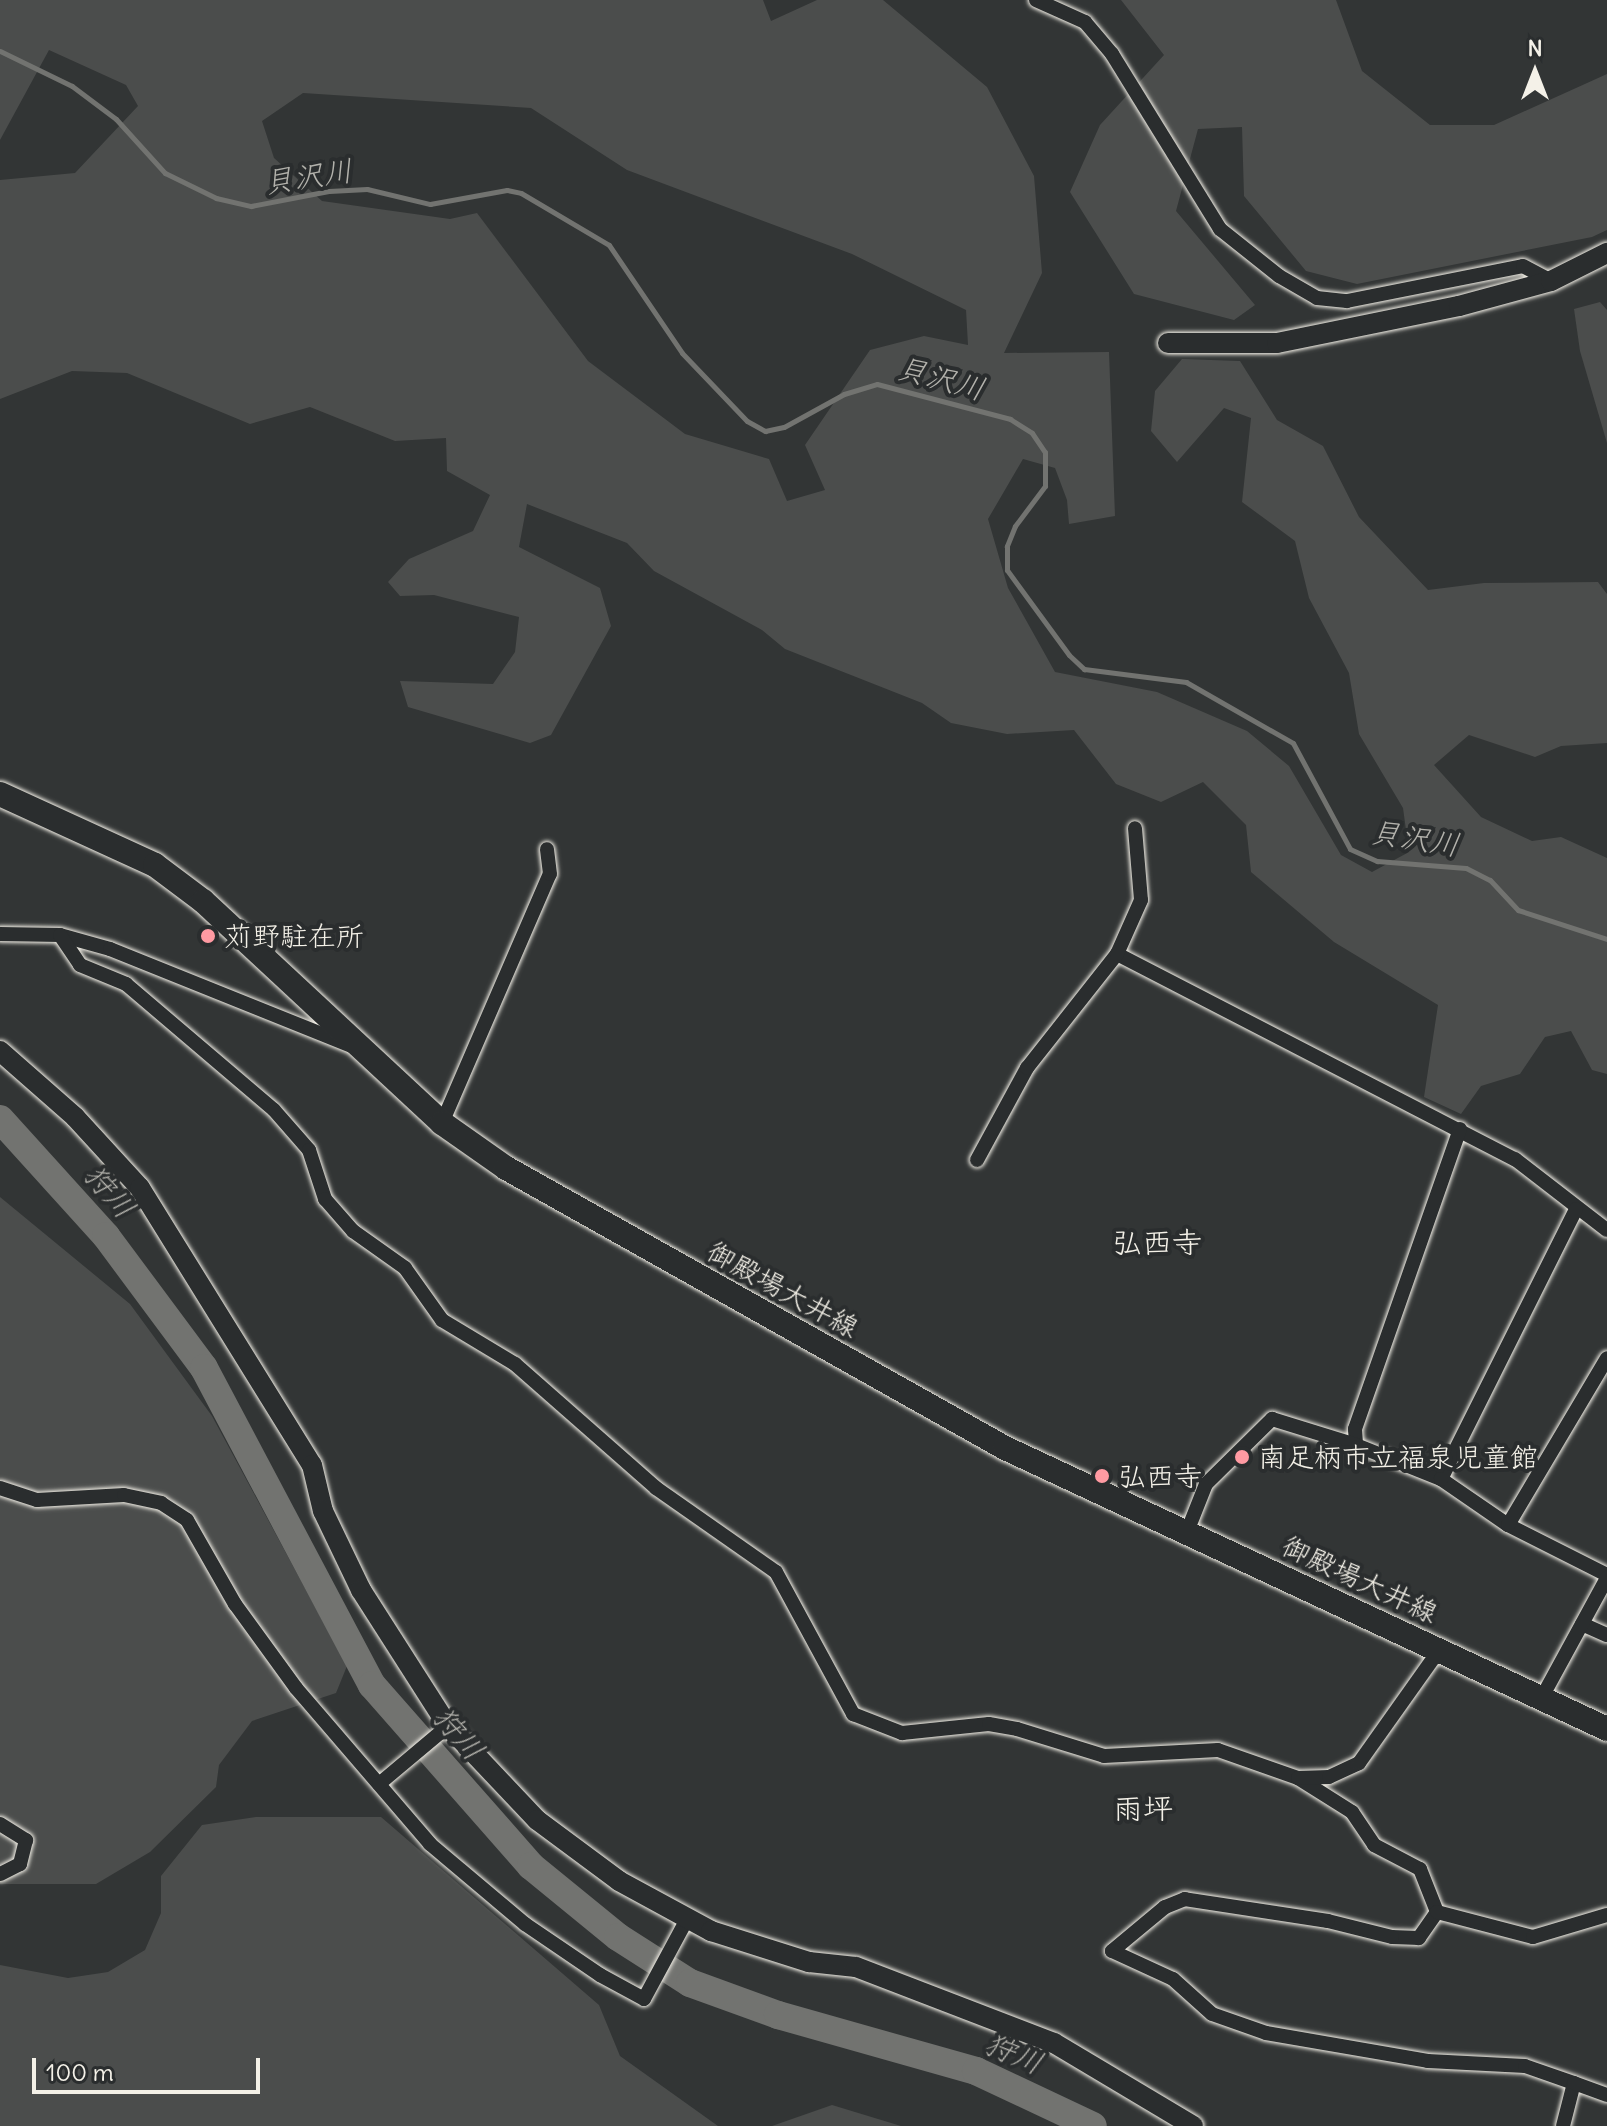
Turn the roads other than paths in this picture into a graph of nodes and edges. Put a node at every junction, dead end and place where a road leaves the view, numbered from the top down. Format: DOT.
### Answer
graph roads {
  1 [pos="1036,0"];
  2 [pos="1607,253"];
  3 [pos="1551,281"];
  4 [pos="1168,343"];
  5 [pos="0,794"];
  6 [pos="1135,828"];
  7 [pos="547,849"];
  8 [pos="0,934"];
  9 [pos="60,935"];
  10 [pos="1117,954"];
  11 [pos="362,1050"];
  12 [pos="0,1051"];
  13 [pos="442,1123"];
  14 [pos="1460,1129"];
  15 [pos="977,1160"];
  16 [pos="1576,1209"];
  17 [pos="1607,1230"];
  18 [pos="1607,1358"];
  19 [pos="1356,1445"];
  20 [pos="1441,1479"];
  21 [pos="0,1488"];
  22 [pos="1508,1525"];
  23 [pos="1187,1532"];
  24 [pos="1607,1576"];
  25 [pos="1582,1624"];
  26 [pos="1607,1635"];
  27 [pos="1440,1649"];
  28 [pos="1541,1699"];
  29 [pos="448,1726"];
  30 [pos="1607,1729"];
  31 [pos="1298,1778"];
  32 [pos="379,1784"];
  33 [pos="0,1824"];
  34 [pos="0,1874"];
  35 [pos="1437,1912"];
  36 [pos="1607,1915"];
  37 [pos="683,1925"];
  38 [pos="1574,2083"];
  39 [pos="1607,2095"];
  40 [pos="1193,2126"];
  41 [pos="1563,2126"];
  1 -- 3 [label="street"];
  2 -- 3 [label="street"];
  3 -- 4 [label="street"];
  5 -- 11 [label="main road, 御殿場大井線"];
  6 -- 10 [label="street"];
  7 -- 13 [label="street"];
  8 -- 9 [label="street"];
  9 -- 11 [label="street"];
  9 -- 31 [label="street"];
  10 -- 14 [label="street"];
  10 -- 15 [label="street"];
  11 -- 13 [label="main road, 御殿場大井線"];
  12 -- 29 [label="street"];
  13 -- 23 [label="main road, 御殿場大井線"];
  14 -- 16 [label="street"];
  14 -- 19 [label="street"];
  16 -- 17 [label="street"];
  16 -- 20 [label="street"];
  18 -- 22 [label="street"];
  19 -- 20 [label="street"];
  19 -- 23 [label="street"];
  20 -- 22 [label="street"];
  21 -- 32 [label="street"];
  22 -- 24 [label="street"];
  23 -- 27 [label="main road, 御殿場大井線"];
  24 -- 25 [label="street"];
  25 -- 26 [label="street"];
  25 -- 28 [label="street"];
  27 -- 28 [label="main road, 御殿場大井線"];
  27 -- 31 [label="street"];
  28 -- 30 [label="main road, 御殿場大井線"];
  29 -- 32 [label="street"];
  29 -- 37 [label="street"];
  31 -- 35 [label="street"];
  32 -- 37 [label="street"];
  33 -- 34 [label="street"];
  35 -- 36 [label="street"];
  35 -- 38 [label="street"];
  37 -- 40 [label="street"];
  38 -- 39 [label="street"];
  38 -- 41 [label="street"];
}
